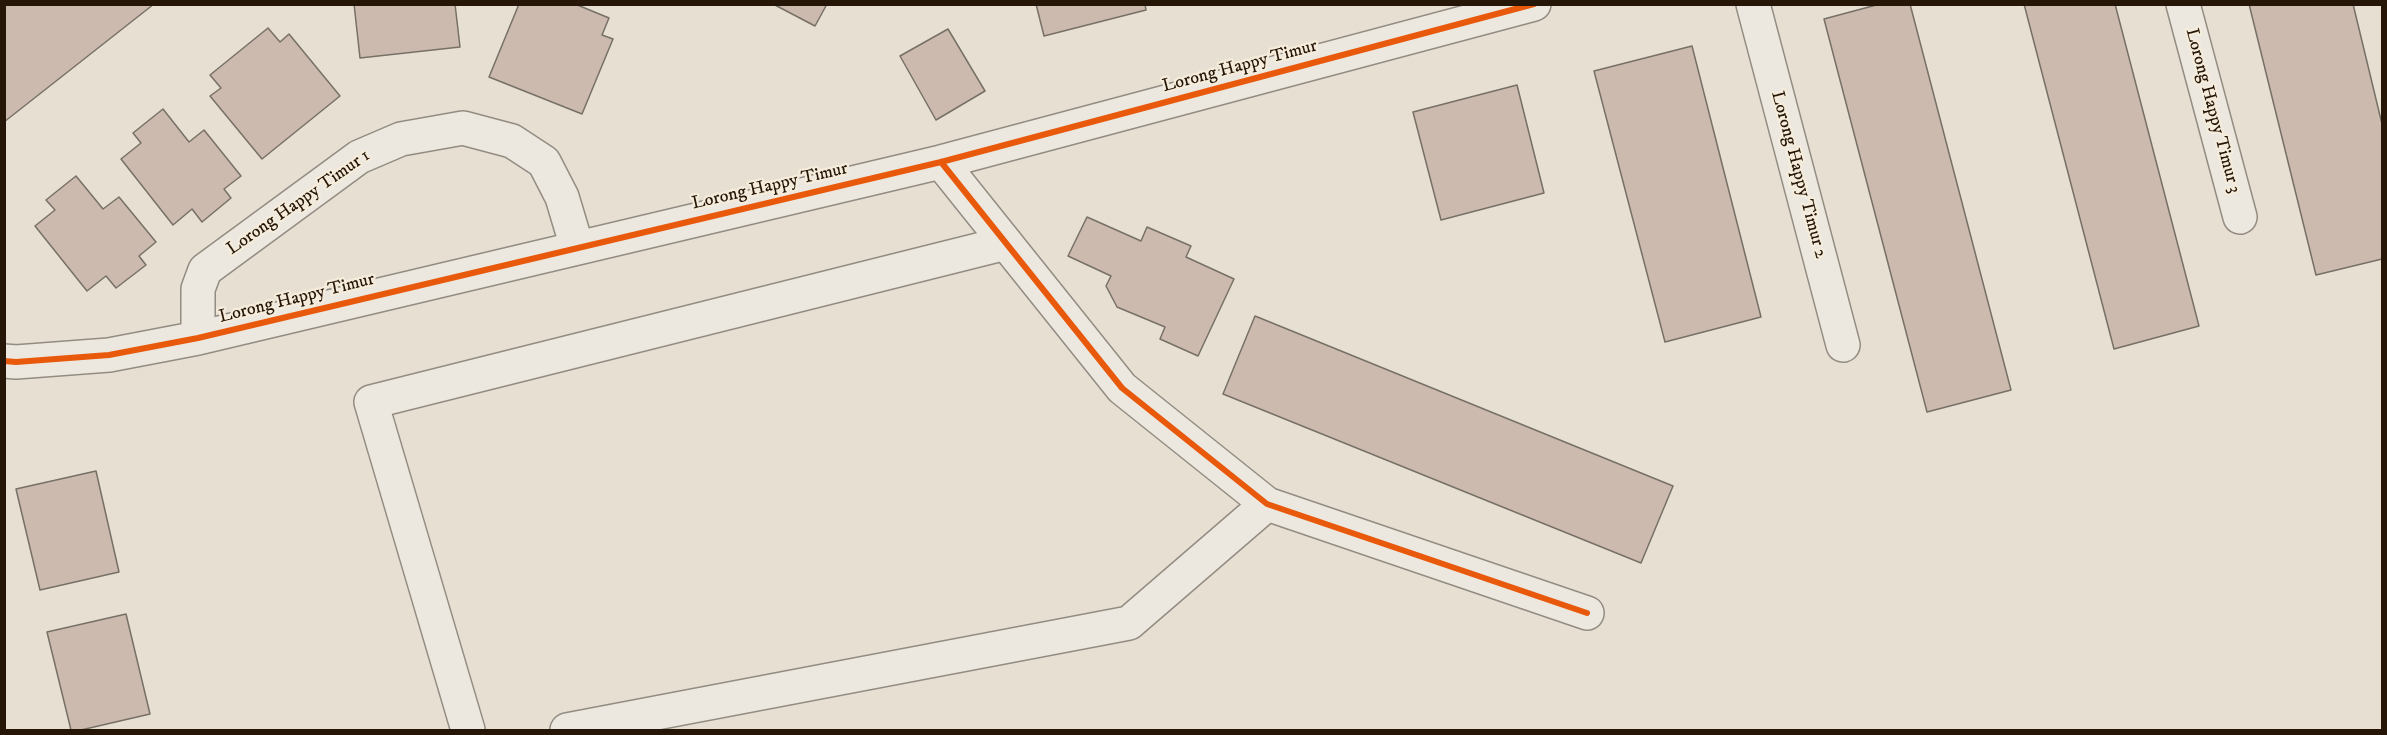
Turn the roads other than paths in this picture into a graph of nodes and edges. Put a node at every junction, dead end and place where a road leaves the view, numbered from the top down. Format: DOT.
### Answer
graph roads {
  1 [pos="1752,4"];
  2 [pos="2183,4"];
  3 [pos="1527,5"];
  4 [pos="941,162"];
  5 [pos="2240,217"];
  6 [pos="1006,243"];
  7 [pos="578,247"];
  8 [pos="198,338"];
  9 [pos="1843,345"];
  10 [pos="4,361"];
  11 [pos="1267,504"];
  12 [pos="1587,613"];
  13 [pos="468,730"];
  14 [pos="567,730"];
  1 -- 9 [label="street, Lorong Happy Timur 2"];
  2 -- 5 [label="street, Lorong Happy Timur 3"];
  3 -- 4 [label="street, Lorong Happy Timur"];
  4 -- 6 [label="street"];
  4 -- 7 [label="street, Lorong Happy Timur"];
  6 -- 11 [label="street"];
  6 -- 13 [label="street"];
  7 -- 8 [label="street, Lorong Happy Timur"];
  7 -- 8 [label="street, Lorong Happy Timur 1"];
  8 -- 10 [label="street, Lorong Happy Timur"];
  11 -- 12 [label="street"];
  11 -- 14 [label="street"];
}
